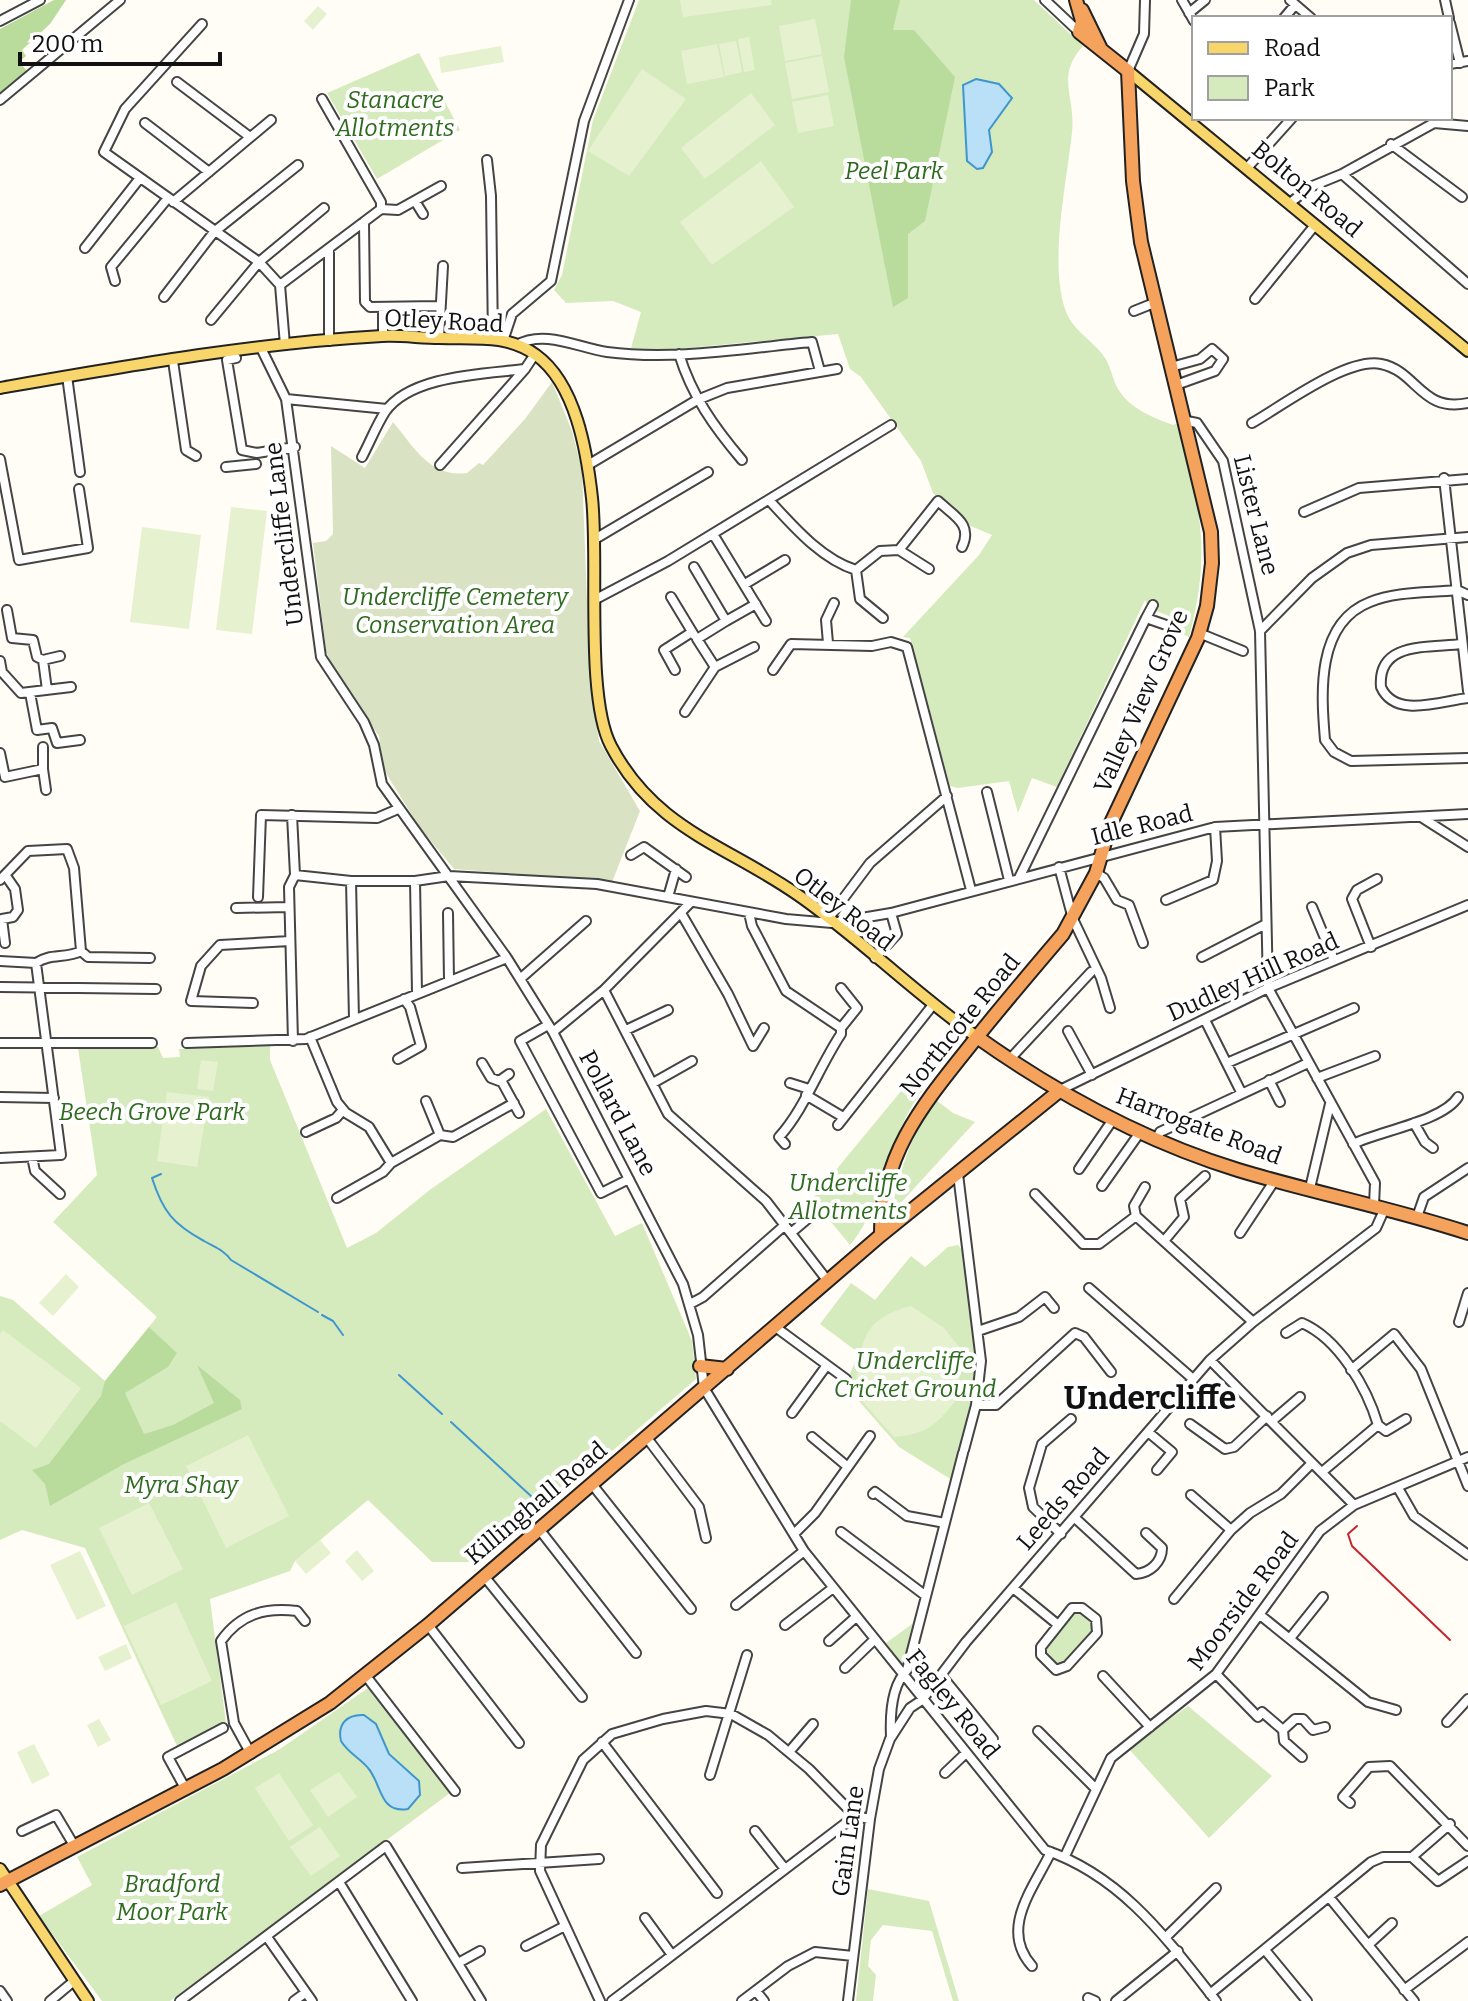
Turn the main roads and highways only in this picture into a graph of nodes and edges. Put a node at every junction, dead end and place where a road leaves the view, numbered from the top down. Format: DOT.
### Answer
graph roads {
  1 [pos="1076,0"];
  2 [pos="1104,53"];
  3 [pos="1128,71"];
  4 [pos="1152,89"];
  5 [pos="1129,94"];
  6 [pos="1468,351"];
  7 [pos="0,388"];
  8 [pos="1187,421"];
  9 [pos="1102,855"];
  10 [pos="977,1037"];
  11 [pos="1058,1092"];
  12 [pos="1468,1233"];
  13 [pos="881,1235"];
  14 [pos="700,1366"];
  15 [pos="727,1369"];
  16 [pos="0,1869"];
  17 [pos="4,1884"];
  18 [pos="88,2001"];
  1 -- 2 [label="highway, Lister Lane"];
  1 -- 2 [label="highway, Bolton Road"];
  2 -- 3 [label="highway, Bolton Road"];
  2 -- 5 [label="highway, Lister Lane"];
  3 -- 4 [label="main road, Bolton Road"];
  3 -- 5 [label="highway, Lister Lane"];
  4 -- 5 [label="main road"];
  4 -- 6 [label="main road, Bolton Road"];
  5 -- 8 [label="highway, Lister Lane"];
  7 -- 10 [label="main road, Otley Road"];
  8 -- 9 [label="highway, Valley View Grove"];
  9 -- 10 [label="highway, Northcote Road"];
  10 -- 11 [label="highway, Harrogate Road"];
  10 -- 13 [label="highway, Northcote Road"];
  11 -- 12 [label="highway, Harrogate Road"];
  11 -- 13 [label="highway, Killinghall Road"];
  13 -- 15 [label="highway, Killinghall Road"];
  14 -- 15 [label="highway"];
  15 -- 17 [label="highway, Killinghall Road"];
  16 -- 17 [label="main road"];
  17 -- 18 [label="main road"];
}
